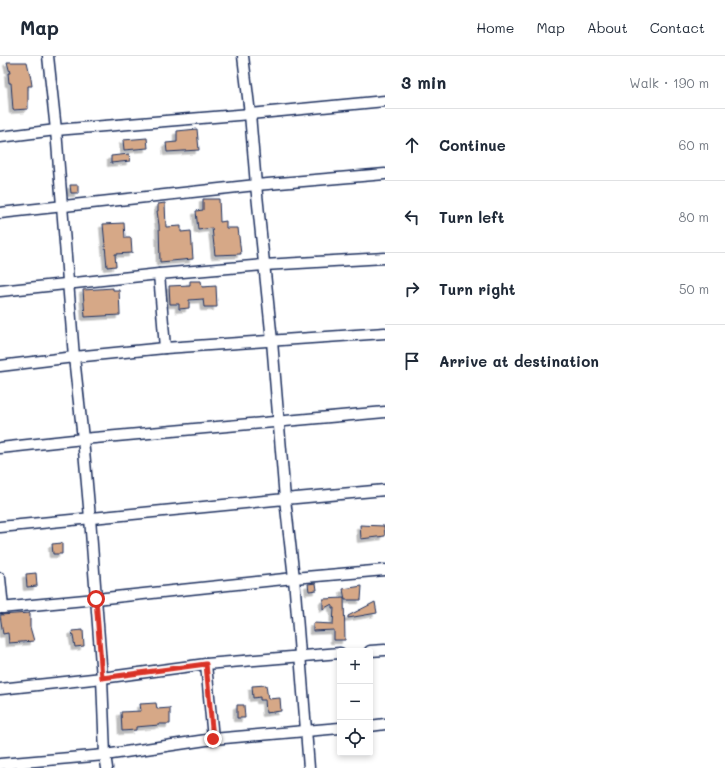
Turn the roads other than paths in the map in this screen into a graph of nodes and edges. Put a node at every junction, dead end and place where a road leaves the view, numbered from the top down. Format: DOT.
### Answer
graph roads {
  1 [pos="48,56"];
  2 [pos="243,56"];
  3 [pos="385,101"];
  4 [pos="250,114"];
  5 [pos="56,130"];
  6 [pos="0,137"];
  7 [pos="385,174"];
  8 [pos="256,185"];
  9 [pos="63,206"];
  10 [pos="0,213"];
  11 [pos="385,258"];
  12 [pos="264,265"];
  13 [pos="159,274"];
  14 [pos="69,283"];
  15 [pos="0,291"];
  16 [pos="385,333"];
  17 [pos="272,341"];
  18 [pos="165,348"];
  19 [pos="74,357"];
  20 [pos="0,366"];
  21 [pos="385,412"];
  22 [pos="279,422"];
  23 [pos="83,439"];
  24 [pos="0,448"];
  25 [pos="385,490"];
  26 [pos="286,499"];
  27 [pos="90,518"];
  28 [pos="0,527"];
  29 [pos="385,570"];
  30 [pos="0,578"];
  31 [pos="294,578"];
  32 [pos="96,599"];
  33 [pos="1,608"];
  34 [pos="385,650"];
  35 [pos="373,651"];
  36 [pos="337,653"];
  37 [pos="301,656"];
  38 [pos="206,664"];
  39 [pos="102,678"];
  40 [pos="0,689"];
  41 [pos="385,724"];
  42 [pos="373,726"];
  43 [pos="337,728"];
  44 [pos="306,730"];
  45 [pos="213,739"];
  46 [pos="105,755"];
  47 [pos="0,764"];
  48 [pos="107,768"];
  49 [pos="309,768"];
  1 -- 5 [label="street"];
  2 -- 4 [label="street"];
  3 -- 4 [label="street"];
  4 -- 5 [label="street"];
  4 -- 8 [label="street"];
  5 -- 6 [label="street"];
  5 -- 9 [label="street"];
  7 -- 8 [label="street"];
  8 -- 9 [label="street"];
  8 -- 12 [label="street"];
  9 -- 10 [label="street"];
  9 -- 14 [label="street"];
  11 -- 12 [label="street"];
  12 -- 13 [label="street"];
  12 -- 17 [label="street"];
  13 -- 14 [label="street"];
  13 -- 18 [label="street"];
  14 -- 15 [label="street"];
  14 -- 19 [label="street"];
  16 -- 17 [label="street"];
  17 -- 18 [label="street"];
  17 -- 22 [label="street"];
  18 -- 19 [label="street"];
  19 -- 20 [label="street"];
  19 -- 23 [label="street"];
  21 -- 22 [label="street"];
  22 -- 23 [label="street"];
  22 -- 26 [label="street"];
  23 -- 24 [label="street"];
  23 -- 27 [label="street"];
  25 -- 26 [label="street"];
  26 -- 27 [label="street"];
  26 -- 31 [label="street"];
  27 -- 28 [label="street"];
  27 -- 32 [label="street"];
  29 -- 31 [label="street"];
  30 -- 33 [label="street"];
  31 -- 32 [label="street"];
  31 -- 37 [label="street"];
  32 -- 33 [label="street"];
  32 -- 39 [label="street"];
  34 -- 35 [label="street"];
  36 -- 37 [label="street"];
  37 -- 38 [label="street"];
  37 -- 44 [label="street"];
  38 -- 39 [label="street"];
  38 -- 45 [label="street"];
  39 -- 40 [label="street"];
  39 -- 46 [label="street"];
  41 -- 42 [label="street"];
  43 -- 44 [label="street"];
  44 -- 45 [label="street"];
  44 -- 49 [label="street"];
  45 -- 46 [label="street"];
  46 -- 47 [label="street"];
  46 -- 48 [label="street"];
}
